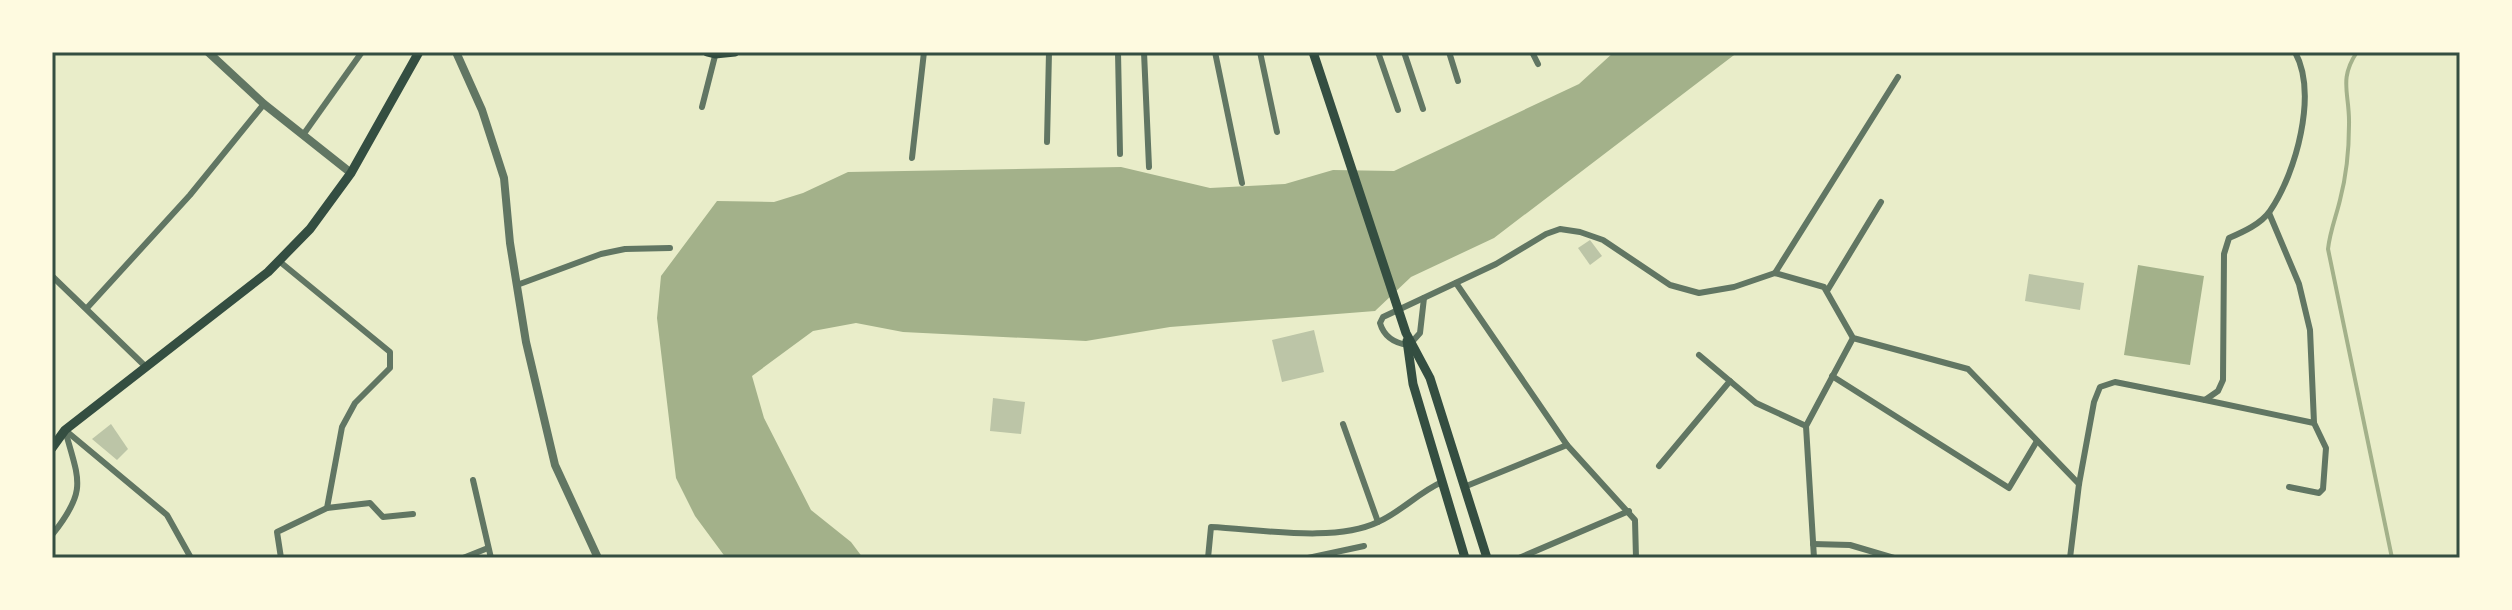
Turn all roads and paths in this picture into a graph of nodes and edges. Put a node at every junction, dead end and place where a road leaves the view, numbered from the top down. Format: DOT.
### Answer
graph roads {
  1 [pos="208,52"];
  2 [pos="362,52"];
  3 [pos="419,52"];
  4 [pos="456,52"];
  5 [pos="735,52"];
  6 [pos="924,52"];
  7 [pos="1049,52"];
  8 [pos="1118,52"];
  9 [pos="1144,52"];
  10 [pos="1215,52"];
  11 [pos="1260,52"];
  12 [pos="1313,52"];
  13 [pos="1378,52"];
  14 [pos="1404,52"];
  15 [pos="1449,52"];
  16 [pos="1532,52"];
  17 [pos="2295,52"];
  18 [pos="713,53"];
  19 [pos="1538,64"];
  20 [pos="1898,77"];
  21 [pos="1458,81"];
  22 [pos="264,104"];
  23 [pos="702,107"];
  24 [pos="1423,109"];
  25 [pos="1398,110"];
  26 [pos="1277,132"];
  27 [pos="303,135"];
  28 [pos="1047,142"];
  29 [pos="1120,154"];
  30 [pos="912,158"];
  31 [pos="1149,167"];
  32 [pos="351,173"];
  33 [pos="1242,183"];
  34 [pos="1881,202"];
  35 [pos="2269,213"];
  36 [pos="670,248"];
  37 [pos="279,261"];
  38 [pos="1775,273"];
  39 [pos="52,276"];
  40 [pos="1456,283"];
  41 [pos="517,285"];
  42 [pos="1827,291"];
  43 [pos="1424,298"];
  44 [pos="87,308"];
  45 [pos="1407,337"];
  46 [pos="1853,338"];
  47 [pos="1699,355"];
  48 [pos="145,366"];
  49 [pos="1832,376"];
  50 [pos="1730,381"];
  51 [pos="2205,400"];
  52 [pos="2314,423"];
  53 [pos="1343,424"];
  54 [pos="1806,426"];
  55 [pos="65,430"];
  56 [pos="52,435"];
  57 [pos="2037,441"];
  58 [pos="1567,445"];
  59 [pos="52,448"];
  60 [pos="1659,466"];
  61 [pos="473,480"];
  62 [pos="1442,482"];
  63 [pos="2079,484"];
  64 [pos="1464,487"];
  65 [pos="2289,487"];
  66 [pos="327,508"];
  67 [pos="1629,511"];
  68 [pos="413,514"];
  69 [pos="1378,522"];
  70 [pos="52,535"];
  71 [pos="1813,544"];
  72 [pos="1364,546"];
  73 [pos="488,548"];
  74 [pos="191,558"];
  75 [pos="281,558"];
  76 [pos="463,558"];
  77 [pos="491,558"];
  78 [pos="598,558"];
  79 [pos="1208,558"];
  80 [pos="1308,558"];
  81 [pos="1465,558"];
  82 [pos="1487,558"];
  83 [pos="1519,558"];
  84 [pos="1636,558"];
  85 [pos="1814,558"];
  86 [pos="1894,558"];
  87 [pos="2070,558"];
  1 -- 22 [label="street"];
  2 -- 27 [label="street"];
  3 -- 32 [label="main road"];
  4 -- 41 [label="street"];
  5 -- 18 [label="main road"];
  6 -- 30 [label="street"];
  7 -- 28 [label="street"];
  8 -- 29 [label="street"];
  9 -- 31 [label="street"];
  10 -- 33 [label="street"];
  11 -- 26 [label="street"];
  12 -- 45 [label="main road"];
  13 -- 25 [label="street"];
  14 -- 24 [label="street"];
  15 -- 21 [label="street"];
  16 -- 19 [label="street"];
  17 -- 35 [label="street"];
  18 -- 23 [label="street"];
  20 -- 38 [label="street"];
  22 -- 27 [label="street"];
  22 -- 44 [label="street"];
  27 -- 32 [label="street"];
  32 -- 37 [label="main road"];
  34 -- 42 [label="street"];
  35 -- 51 [label="street"];
  35 -- 52 [label="street"];
  36 -- 41 [label="street"];
  37 -- 48 [label="main road"];
  37 -- 66 [label="street"];
  38 -- 40 [label="street"];
  38 -- 42 [label="street"];
  39 -- 44 [label="street"];
  40 -- 43 [label="street"];
  40 -- 58 [label="street"];
  41 -- 78 [label="street"];
  42 -- 46 [label="street"];
  43 -- 45 [label="street"];
  43 -- 45 [label="street"];
  44 -- 48 [label="street"];
  45 -- 62 [label="main road"];
  45 -- 64 [label="main road"];
  46 -- 49 [label="street"];
  46 -- 57 [label="street"];
  47 -- 50 [label="street"];
  48 -- 55 [label="main road"];
  49 -- 54 [label="street"];
  49 -- 57 [label="street"];
  50 -- 54 [label="street"];
  50 -- 60 [label="street"];
  51 -- 52 [label="street"];
  51 -- 63 [label="street"];
  52 -- 65 [label="street"];
  53 -- 69 [label="street"];
  54 -- 71 [label="street"];
  55 -- 56 [label="main road"];
  55 -- 59 [label="main road"];
  55 -- 70 [label="street"];
  55 -- 74 [label="street"];
  57 -- 63 [label="street"];
  58 -- 64 [label="street"];
  58 -- 67 [label="street"];
  61 -- 73 [label="street"];
  62 -- 69 [label="street"];
  62 -- 81 [label="main road"];
  63 -- 87 [label="street"];
  64 -- 82 [label="main road"];
  66 -- 68 [label="street"];
  66 -- 75 [label="street"];
  67 -- 83 [label="street"];
  67 -- 84 [label="street"];
  69 -- 79 [label="street"];
  71 -- 85 [label="street"];
  71 -- 86 [label="street"];
  72 -- 80 [label="street"];
  73 -- 76 [label="street"];
  73 -- 77 [label="street"];
}
